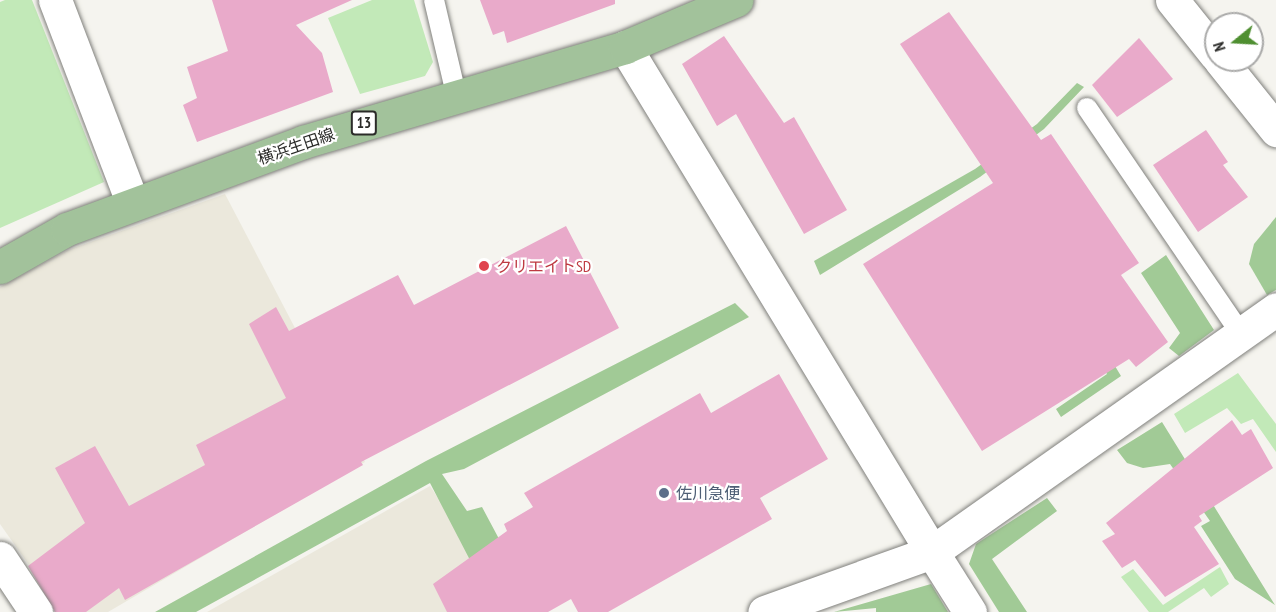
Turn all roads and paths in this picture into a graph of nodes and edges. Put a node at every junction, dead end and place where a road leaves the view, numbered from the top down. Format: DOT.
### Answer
graph roads {
  1 [pos="55,0"];
  2 [pos="434,0"];
  3 [pos="736,0"];
  4 [pos="1172,0"];
  5 [pos="1204,40"];
  6 [pos="626,47"];
  7 [pos="1230,72"];
  8 [pos="456,94"];
  9 [pos="1087,108"];
  10 [pos="1276,130"];
  11 [pos="133,204"];
  12 [pos="0,267"];
  13 [pos="1276,309"];
  14 [pos="1241,334"];
  15 [pos="932,552"];
  16 [pos="0,558"];
  17 [pos="36,612"];
  18 [pos="764,612"];
  19 [pos="970,612"];
  1 -- 11 [label="street"];
  2 -- 8 [label="lane"];
  3 -- 6 [label="main road, 横浜生田線 / 13"];
  4 -- 5 [label="street"];
  6 -- 8 [label="main road, 横浜生田線 / 13"];
  6 -- 15 [label="street"];
  7 -- 10 [label="street"];
  8 -- 11 [label="main road, 横浜生田線 / 13"];
  9 -- 14 [label="lane"];
  11 -- 12 [label="main road, 横浜生田線 / 13"];
  13 -- 14 [label="street"];
  14 -- 15 [label="street"];
  15 -- 18 [label="street"];
  15 -- 19 [label="street"];
  16 -- 17 [label="street"];
}
